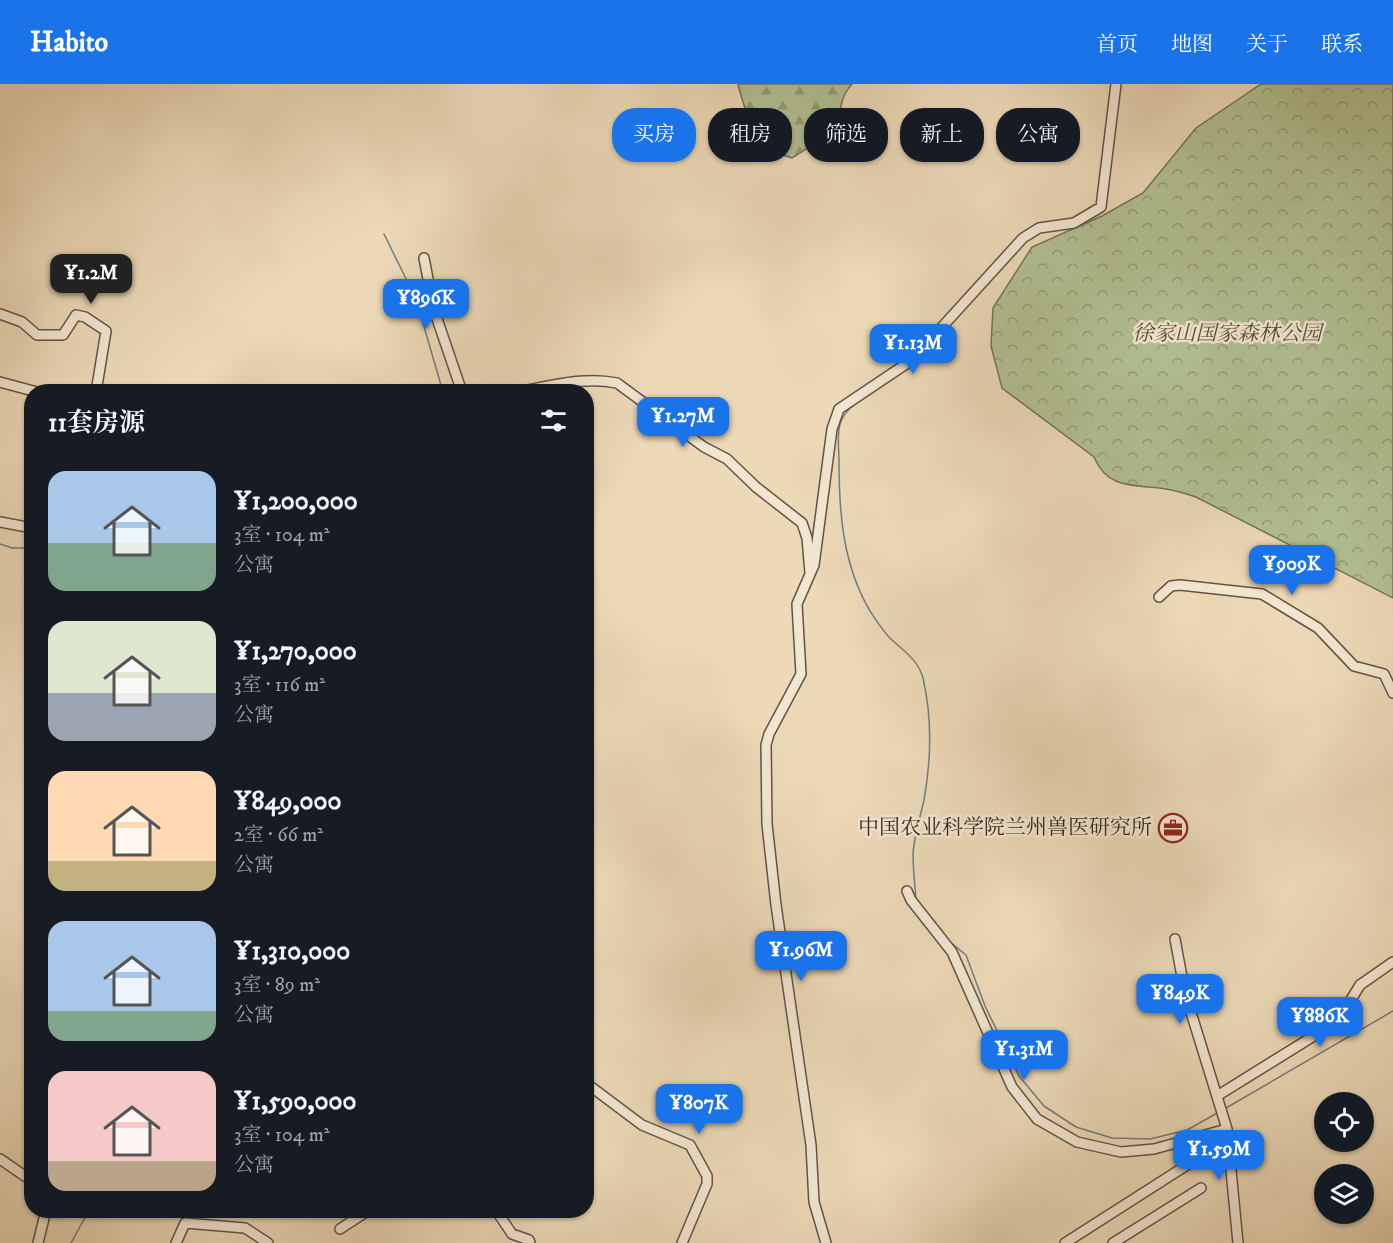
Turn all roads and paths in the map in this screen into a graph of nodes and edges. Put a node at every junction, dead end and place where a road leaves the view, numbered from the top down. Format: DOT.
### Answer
graph roads {
  1 [pos="1116,84"];
  2 [pos="424,258"];
  3 [pos="0,314"];
  4 [pos="0,382"];
  5 [pos="97,384"];
  6 [pos="459,384"];
  7 [pos="560,384"];
  8 [pos="24,388"];
  9 [pos="0,522"];
  10 [pos="24,526"];
  11 [pos="810,574"];
  12 [pos="1159,597"];
  13 [pos="1393,693"];
  14 [pos="907,891"];
  15 [pos="1175,939"];
  16 [pos="1393,962"];
  17 [pos="594,1089"];
  18 [pos="1218,1100"];
  19 [pos="1227,1129"];
  20 [pos="1230,1148"];
  21 [pos="0,1160"];
  22 [pos="24,1176"];
  23 [pos="1201,1188"];
  24 [pos="44,1218"];
  25 [pos="357,1218"];
  26 [pos="501,1218"];
  27 [pos="340,1229"];
  28 [pos="1083,1231"];
  29 [pos="38,1243"];
  30 [pos="176,1243"];
  31 [pos="268,1243"];
  32 [pos="530,1243"];
  33 [pos="682,1243"];
  34 [pos="826,1243"];
  35 [pos="1065,1243"];
  36 [pos="1085,1243"];
  37 [pos="1113,1243"];
  38 [pos="1238,1243"];
  1 -- 11 [label="street"];
  2 -- 6 [label="street"];
  3 -- 5 [label="street"];
  4 -- 8 [label="street"];
  7 -- 11 [label="street"];
  9 -- 10 [label="street"];
  11 -- 34 [label="street"];
  12 -- 13 [label="street"];
  14 -- 19 [label="street"];
  15 -- 18 [label="street"];
  16 -- 18 [label="street"];
  17 -- 33 [label="street"];
  18 -- 19 [label="street"];
  19 -- 20 [label="street"];
  20 -- 28 [label="street"];
  20 -- 38 [label="street"];
  21 -- 22 [label="street"];
  23 -- 37 [label="street"];
  24 -- 29 [label="street"];
  25 -- 27 [label="street"];
  26 -- 32 [label="street"];
  28 -- 35 [label="street"];
  28 -- 36 [label="street"];
  30 -- 31 [label="street"];
}
